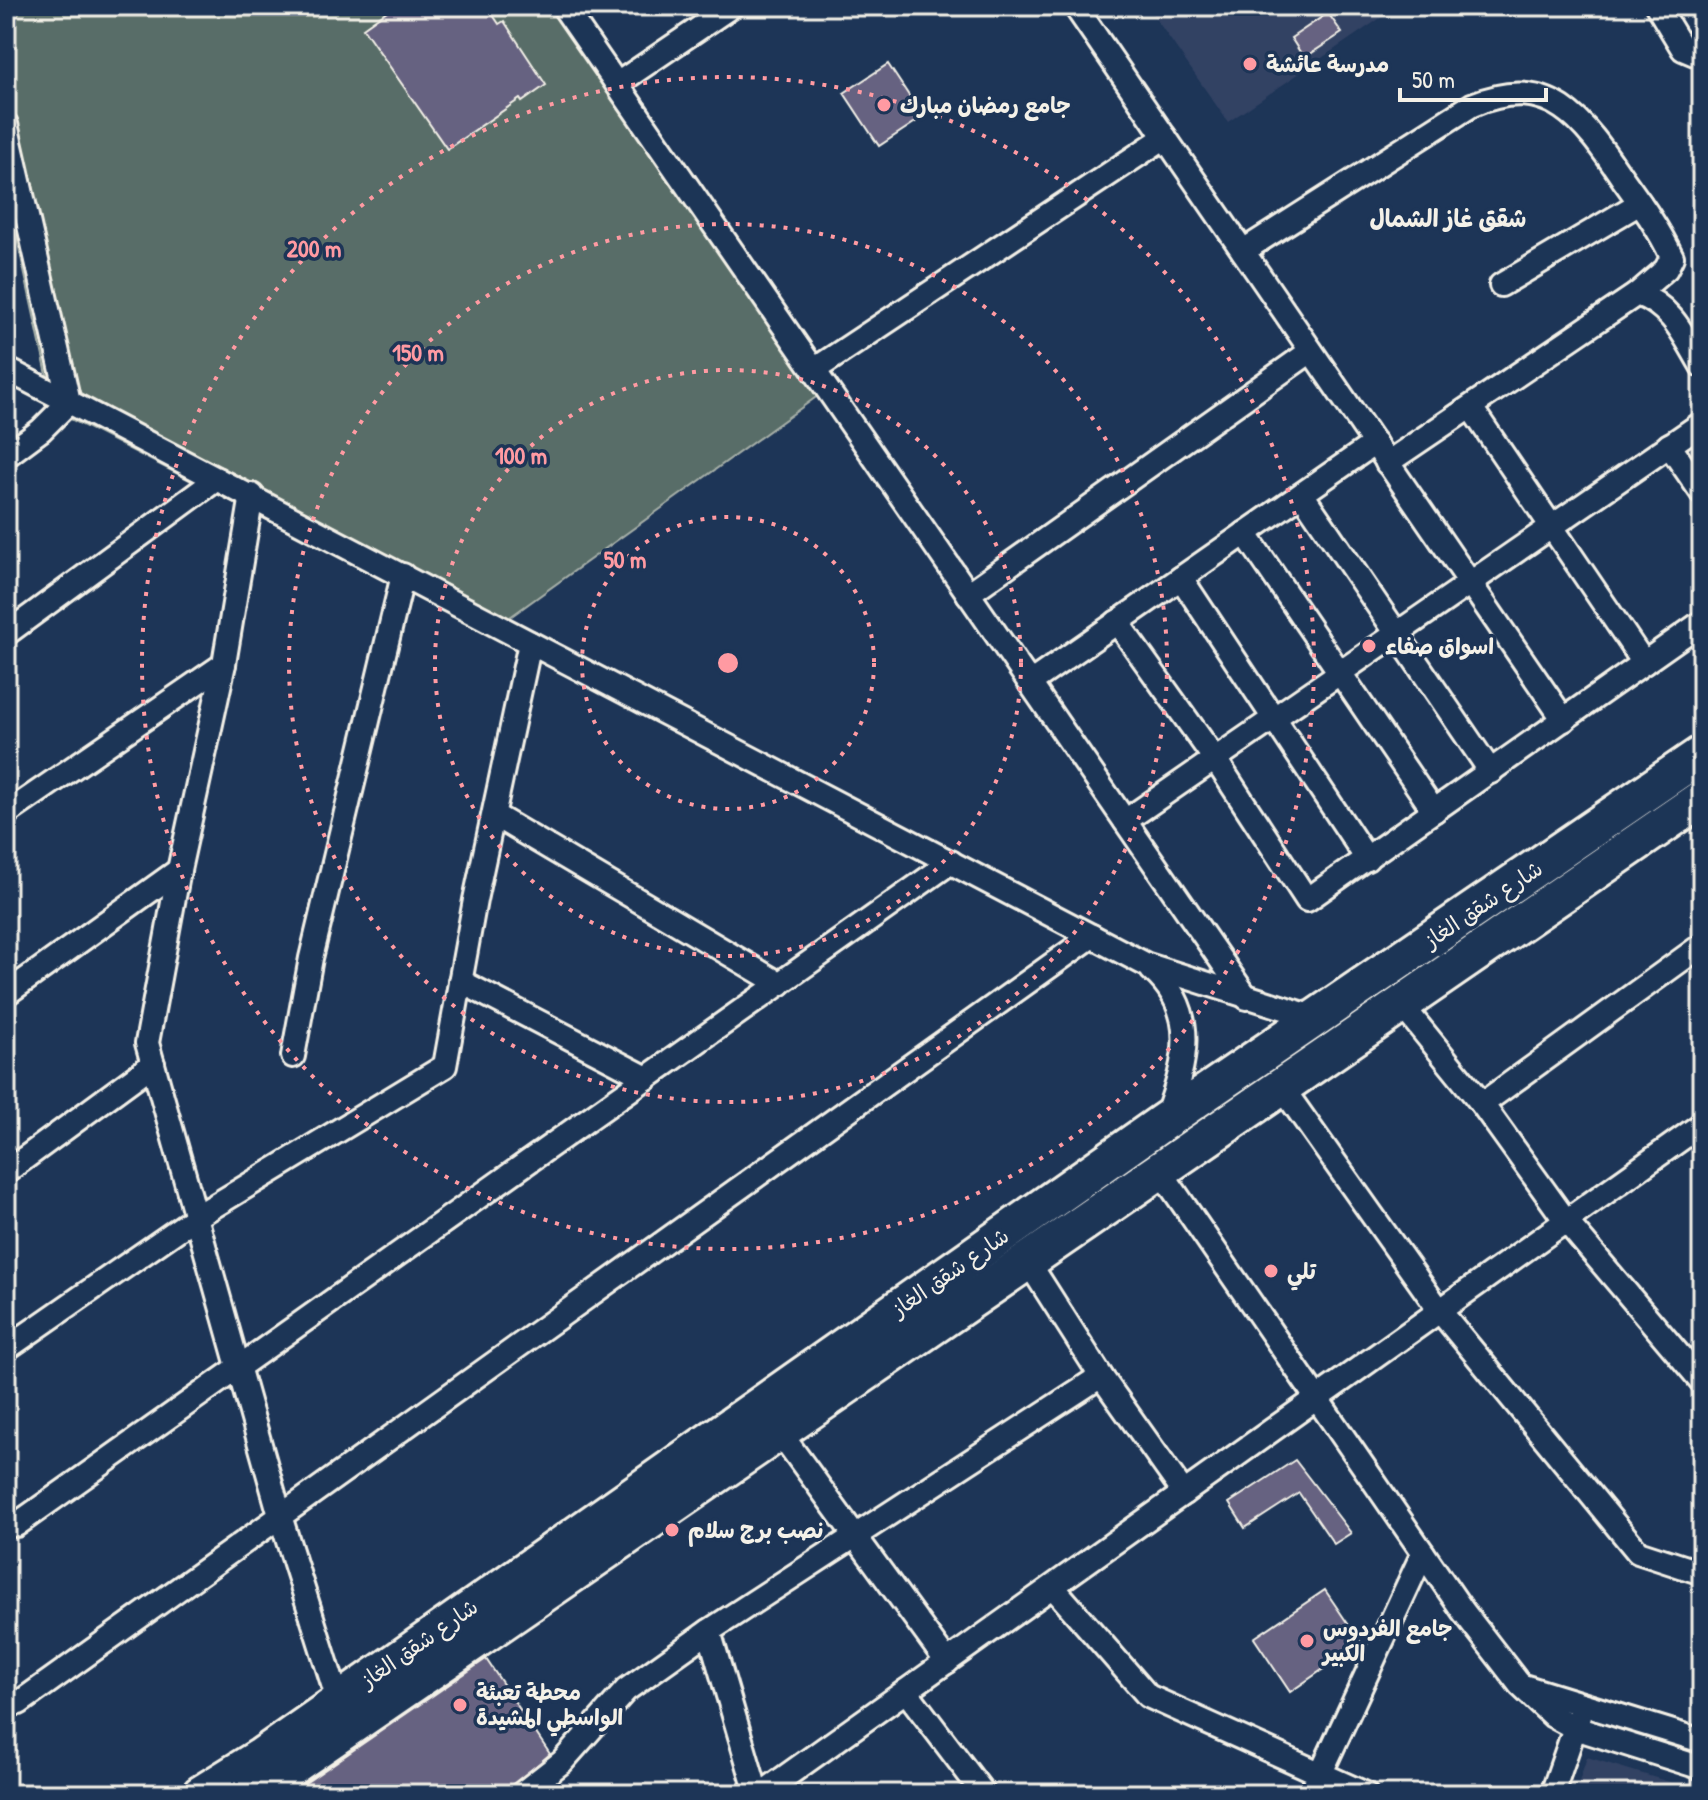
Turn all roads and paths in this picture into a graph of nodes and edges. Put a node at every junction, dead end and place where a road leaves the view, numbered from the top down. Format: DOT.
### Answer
graph roads {
  1 [pos="563,6"];
  2 [pos="732,6"];
  3 [pos="1075,6"];
  4 [pos="1657,6"];
  5 [pos="1702,50"];
  6 [pos="617,84"];
  7 [pos="6,124"];
  8 [pos="1165,137"];
  9 [pos="1640,203"];
  10 [pos="1243,251"];
  11 [pos="1501,285"];
  12 [pos="1637,294"];
  13 [pos="1311,351"];
  14 [pos="1702,366"];
  15 [pos="6,369"];
  16 [pos="814,370"];
  17 [pos="69,402"];
  18 [pos="1472,409"];
  19 [pos="1702,423"];
  20 [pos="1375,443"];
  21 [pos="1669,445"];
  22 [pos="6,456"];
  23 [pos="1387,463"];
  24 [pos="217,479"];
  25 [pos="1702,493"];
  26 [pos="1302,494"];
  27 [pos="252,495"];
  28 [pos="1553,526"];
  29 [pos="1245,533"];
  30 [pos="403,575"];
  31 [pos="1181,578"];
  32 [pos="1470,583"];
  33 [pos="968,594"];
  34 [pos="1117,622"];
  35 [pos="1702,622"];
  36 [pos="1396,633"];
  37 [pos="6,634"];
  38 [pos="530,643"];
  39 [pos="1644,663"];
  40 [pos="224,664"];
  41 [pos="1340,672"];
  42 [pos="1030,683"];
  43 [pos="1274,718"];
  44 [pos="1564,720"];
  45 [pos="1702,754"];
  46 [pos="1215,759"];
  47 [pos="1491,772"];
  48 [pos="1702,798"];
  49 [pos="1434,811"];
  50 [pos="6,814"];
  51 [pos="494,815"];
  52 [pos="1125,821"];
  53 [pos="1367,859"];
  54 [pos="951,862"];
  55 [pos="179,870"];
  56 [pos="1092,936"];
  57 [pos="1702,945"];
  58 [pos="1145,964"];
  59 [pos="460,981"];
  60 [pos="780,984"];
  61 [pos="6,994"];
  62 [pos="1247,998"];
  63 [pos="1401,1004"];
  64 [pos="1316,1018"];
  65 [pos="293,1056"];
  66 [pos="153,1064"];
  67 [pos="647,1078"];
  68 [pos="1281,1086"];
  69 [pos="1482,1104"];
  70 [pos="1163,1122"];
  71 [pos="1698,1135"];
  72 [pos="1159,1169"];
  73 [pos="6,1172"];
  74 [pos="196,1217"];
  75 [pos="1566,1221"];
  76 [pos="1027,1260"];
  77 [pos="929,1306"];
  78 [pos="1440,1311"];
  79 [pos="6,1349"];
  80 [pos="240,1367"];
  81 [pos="1101,1376"];
  82 [pos="1702,1382"];
  83 [pos="1316,1399"];
  84 [pos="778,1430"];
  85 [pos="1184,1493"];
  86 [pos="281,1519"];
  87 [pos="16,1525"];
  88 [pos="856,1537"];
  89 [pos="1423,1553"];
  90 [pos="1702,1573"];
  91 [pos="1053,1587"];
  92 [pos="709,1631"];
  93 [pos="947,1662"];
  94 [pos="1520,1685"];
  95 [pos="906,1691"];
  96 [pos="338,1700"];
  97 [pos="19,1703"];
  98 [pos="1583,1705"];
  99 [pos="1575,1728"];
  100 [pos="1702,1741"];
  101 [pos="1702,1768"];
  102 [pos="1321,1773"];
  103 [pos="201,1794"];
  104 [pos="252,1794"];
  105 [pos="521,1794"];
  106 [pos="759,1794"];
  107 [pos="984,1794"];
  108 [pos="1311,1794"];
  109 [pos="1366,1794"];
  110 [pos="1552,1794"];
  1 -- 6 [label="street"];
  2 -- 6 [label="street"];
  3 -- 8 [label="street"];
  4 -- 5 [label="street"];
  6 -- 16 [label="street"];
  7 -- 17 [label="street"];
  8 -- 10 [label="street"];
  8 -- 16 [label="street"];
  9 -- 10 [label="street"];
  9 -- 11 [label="street"];
  9 -- 12 [label="street"];
  10 -- 13 [label="street"];
  12 -- 14 [label="street"];
  12 -- 18 [label="street"];
  13 -- 20 [label="street"];
  13 -- 33 [label="street"];
  15 -- 17 [label="street"];
  16 -- 33 [label="street"];
  17 -- 22 [label="street"];
  17 -- 24 [label="street"];
  18 -- 23 [label="street"];
  18 -- 28 [label="street"];
  19 -- 21 [label="street"];
  20 -- 23 [label="street"];
  20 -- 26 [label="street"];
  21 -- 25 [label="street"];
  21 -- 28 [label="street"];
  23 -- 32 [label="street"];
  24 -- 27 [label="street"];
  24 -- 37 [label="street"];
  26 -- 29 [label="street"];
  26 -- 36 [label="street"];
  27 -- 30 [label="street"];
  27 -- 40 [label="street"];
  28 -- 32 [label="street"];
  28 -- 39 [label="street"];
  29 -- 31 [label="street"];
  29 -- 41 [label="street"];
  30 -- 38 [label="street"];
  30 -- 65 [label="street"];
  31 -- 34 [label="street"];
  31 -- 43 [label="street"];
  32 -- 36 [label="street"];
  32 -- 44 [label="street"];
  33 -- 42 [label="street"];
  34 -- 42 [label="street"];
  34 -- 46 [label="street"];
  35 -- 39 [label="street"];
  36 -- 41 [label="street"];
  36 -- 47 [label="street"];
  38 -- 51 [label="street"];
  38 -- 54 [label="street"];
  39 -- 44 [label="street"];
  40 -- 50 [label="street"];
  40 -- 55 [label="street"];
  41 -- 43 [label="street"];
  41 -- 49 [label="street"];
  42 -- 52 [label="street"];
  43 -- 46 [label="street"];
  43 -- 53 [label="street"];
  44 -- 47 [label="street"];
  45 -- 64 [label="main road, شارع شقق الغاز"];
  46 -- 52 [label="street"];
  46 -- 53 [label="street"];
  47 -- 49 [label="street"];
  48 -- 63 [label="main road, شارع شقق الغاز"];
  49 -- 53 [label="street"];
  51 -- 59 [label="street"];
  51 -- 60 [label="street"];
  52 -- 62 [label="street"];
  54 -- 56 [label="street"];
  54 -- 60 [label="street"];
  55 -- 61 [label="street"];
  55 -- 66 [label="street"];
  56 -- 58 [label="street"];
  56 -- 86 [label="street"];
  57 -- 69 [label="street"];
  58 -- 62 [label="street"];
  58 -- 70 [label="street"];
  59 -- 67 [label="street"];
  59 -- 74 [label="street"];
  60 -- 67 [label="street"];
  62 -- 64 [label="street"];
  63 -- 68 [label="main road, شارع شقق الغاز"];
  63 -- 69 [label="street"];
  64 -- 70 [label="main road, شارع شقق الغاز"];
  66 -- 73 [label="street"];
  66 -- 74 [label="street"];
  67 -- 80 [label="street"];
  68 -- 72 [label="main road, شارع شقق الغاز"];
  68 -- 78 [label="street"];
  69 -- 75 [label="street"];
  70 -- 77 [label="main road, شارع شقق الغاز"];
  71 -- 75 [label="street"];
  72 -- 76 [label="main road, شارع شقق الغاز"];
  72 -- 83 [label="street"];
  74 -- 79 [label="street"];
  74 -- 80 [label="street"];
  75 -- 78 [label="street"];
  75 -- 82 [label="street"];
  76 -- 77 [label="main road, شارع شقق الغاز"];
  76 -- 81 [label="street"];
  77 -- 84 [label="main road, شارع شقق الغاز"];
  77 -- 96 [label="main road, شارع شقق الغاز"];
  78 -- 83 [label="street"];
  78 -- 90 [label="street"];
  80 -- 86 [label="street"];
  80 -- 87 [label="street"];
  81 -- 85 [label="street"];
  81 -- 88 [label="street"];
  83 -- 85 [label="street"];
  83 -- 89 [label="street"];
  84 -- 88 [label="street"];
  84 -- 104 [label="main road, شارع شقق الغاز"];
  85 -- 91 [label="street"];
  86 -- 96 [label="street"];
  86 -- 97 [label="street"];
  88 -- 92 [label="street"];
  88 -- 93 [label="street"];
  89 -- 94 [label="street"];
  89 -- 102 [label="street"];
  91 -- 93 [label="street"];
  91 -- 102 [label="street"];
  92 -- 105 [label="street"];
  92 -- 106 [label="street"];
  93 -- 95 [label="street"];
  94 -- 98 [label="street"];
  94 -- 99 [label="street"];
  95 -- 106 [label="street"];
  95 -- 107 [label="street"];
  96 -- 103 [label="main road, شارع شقق الغاز"];
  98 -- 99 [label="street"];
  98 -- 100 [label="street"];
  99 -- 101 [label="street"];
  99 -- 110 [label="street"];
  102 -- 108 [label="street"];
  102 -- 109 [label="street"];
}
